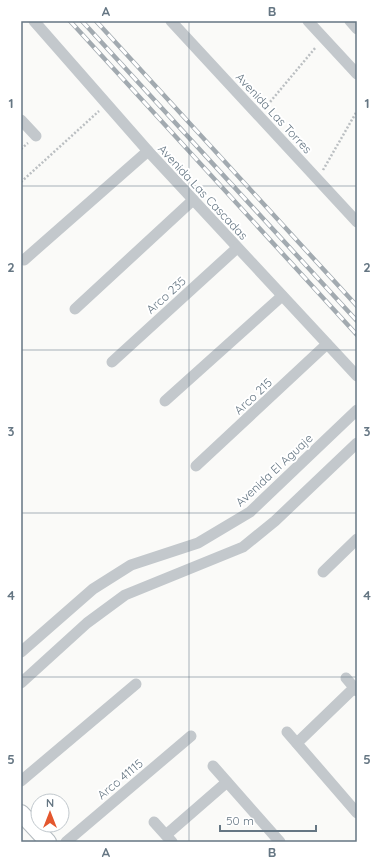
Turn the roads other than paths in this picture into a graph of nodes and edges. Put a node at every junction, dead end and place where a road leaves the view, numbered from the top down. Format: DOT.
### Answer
graph roads {
  1 [pos="34,21"];
  2 [pos="171,21"];
  3 [pos="308,21"];
  4 [pos="350,21"];
  5 [pos="357,29"];
  6 [pos="357,74"];
  7 [pos="21,120"];
  8 [pos="36,136"];
  9 [pos="148,151"];
  10 [pos="192,200"];
  11 [pos="357,222"];
  12 [pos="237,248"];
  13 [pos="24,260"];
  14 [pos="282,296"];
  15 [pos="75,309"];
  16 [pos="327,344"];
  17 [pos="112,362"];
  18 [pos="357,376"];
  19 [pos="165,401"];
  20 [pos="357,410"];
  21 [pos="357,443"];
  22 [pos="196,466"];
  23 [pos="357,539"];
  24 [pos="324,572"];
  25 [pos="21,652"];
  26 [pos="346,678"];
  27 [pos="21,684"];
  28 [pos="136,684"];
  29 [pos="356,690"];
  30 [pos="287,732"];
  31 [pos="191,736"];
  32 [pos="297,743"];
  33 [pos="213,766"];
  34 [pos="21,781"];
  35 [pos="227,782"];
  36 [pos="21,813"];
  37 [pos="357,813"];
  38 [pos="154,822"];
  39 [pos="169,839"];
  40 [pos="48,842"];
  41 [pos="66,842"];
  42 [pos="280,842"];
  1 -- 9 [label="street, Avenida Las Cascadas"];
  2 -- 11 [label="street, Avenida Las Torres"];
  3 -- 6 [label="street"];
  4 -- 5 [label="street"];
  7 -- 8 [label="street"];
  9 -- 10 [label="street, Avenida Las Cascadas"];
  9 -- 13 [label="street"];
  10 -- 12 [label="street, Avenida Las Cascadas"];
  10 -- 15 [label="street"];
  12 -- 14 [label="street, Avenida Las Cascadas"];
  12 -- 17 [label="street, Arco 235"];
  14 -- 16 [label="street, Avenida Las Cascadas"];
  14 -- 19 [label="street"];
  16 -- 18 [label="street, Avenida Las Cascadas"];
  16 -- 22 [label="street, Arco 215"];
  20 -- 25 [label="street, Avenida El Aguaje"];
  21 -- 27 [label="street"];
  23 -- 24 [label="street"];
  26 -- 29 [label="street"];
  28 -- 34 [label="street"];
  29 -- 32 [label="street"];
  30 -- 32 [label="street"];
  31 -- 41 [label="street, Arco 41115"];
  32 -- 37 [label="street"];
  33 -- 35 [label="street"];
  35 -- 39 [label="street"];
  35 -- 42 [label="street"];
  36 -- 40 [label="main road"];
  38 -- 39 [label="street"];
}
